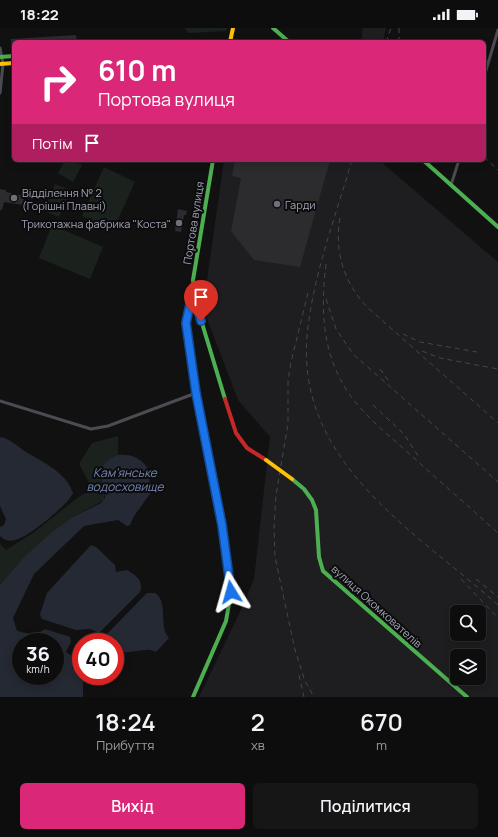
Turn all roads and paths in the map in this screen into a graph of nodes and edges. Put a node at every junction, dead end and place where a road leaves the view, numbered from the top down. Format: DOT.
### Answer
graph roads {
  1 [pos="235,28"];
  2 [pos="272,28"];
  3 [pos="498,30"];
  4 [pos="231,40"];
  5 [pos="287,40"];
  6 [pos="0,48"];
  7 [pos="12,56"];
  8 [pos="1,57"];
  9 [pos="12,63"];
  10 [pos="1,64"];
  11 [pos="486,69"];
  12 [pos="0,93"];
  13 [pos="213,162"];
  14 [pos="425,162"];
  15 [pos="458,162"];
  16 [pos="451,185"];
  17 [pos="498,227"];
  18 [pos="193,290"];
  19 [pos="198,309"];
  20 [pos="196,393"];
  21 [pos="0,401"];
  22 [pos="193,697"];
  23 [pos="467,697"];
  1 -- 4 [label="street"];
  2 -- 5 [label="street"];
  3 -- 11 [label="street"];
  6 -- 8 [label="street"];
  7 -- 8 [label="street"];
  8 -- 10 [label="street"];
  9 -- 10 [label="street"];
  10 -- 12 [label="street"];
  13 -- 18 [label="street, Портова вулиця"];
  14 -- 16 [label="street"];
  15 -- 16 [label="street"];
  16 -- 17 [label="street"];
  18 -- 19 [label="street, Портова вулиця"];
  18 -- 20 [label="street, Портова вулиця"];
  19 -- 23 [label="street, вулиця Окомкователів, bridge"];
  20 -- 21 [label="street"];
  20 -- 22 [label="street, Портова вулиця"];
}
